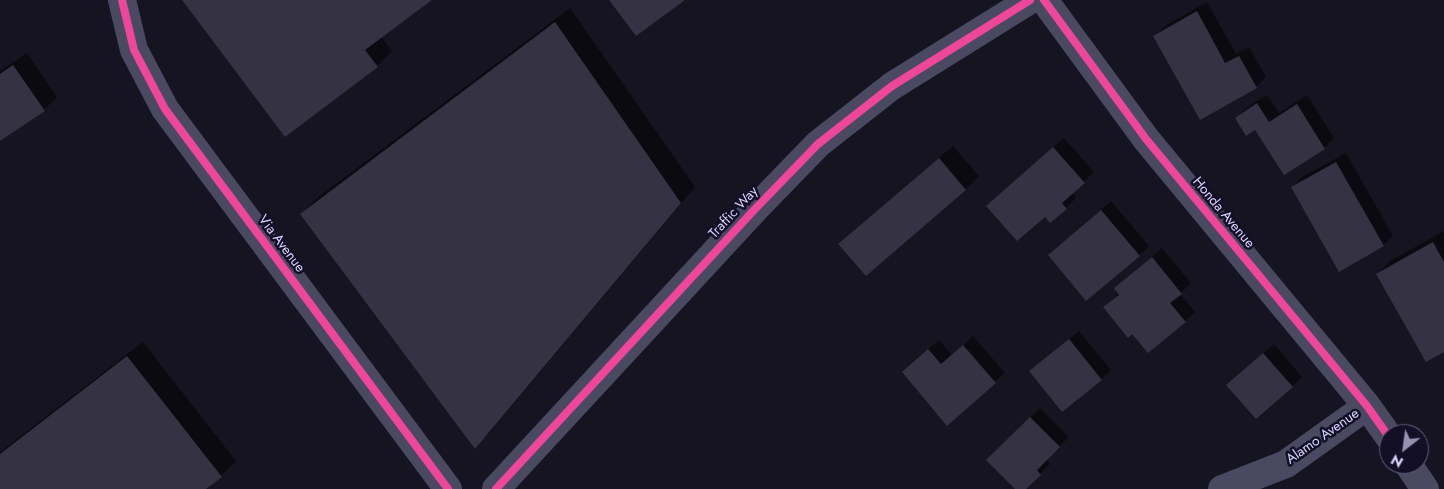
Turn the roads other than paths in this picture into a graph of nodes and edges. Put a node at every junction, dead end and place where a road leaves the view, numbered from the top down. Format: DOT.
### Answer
graph roads {
  1 [pos="122,0"];
  2 [pos="1030,0"];
  3 [pos="1044,0"];
  4 [pos="1368,406"];
  5 [pos="1380,424"];
  6 [pos="1415,474"];
  7 [pos="448,489"];
  8 [pos="496,489"];
  9 [pos="1222,489"];
  10 [pos="1425,489"];
  1 -- 7 [label="street, Via Avenue"];
  2 -- 8 [label="street, Traffic Way"];
  3 -- 4 [label="street, Honda Avenue"];
  4 -- 5 [label="street, Honda Avenue"];
  4 -- 9 [label="street, Alamo Avenue"];
  6 -- 10 [label="street"];
}
